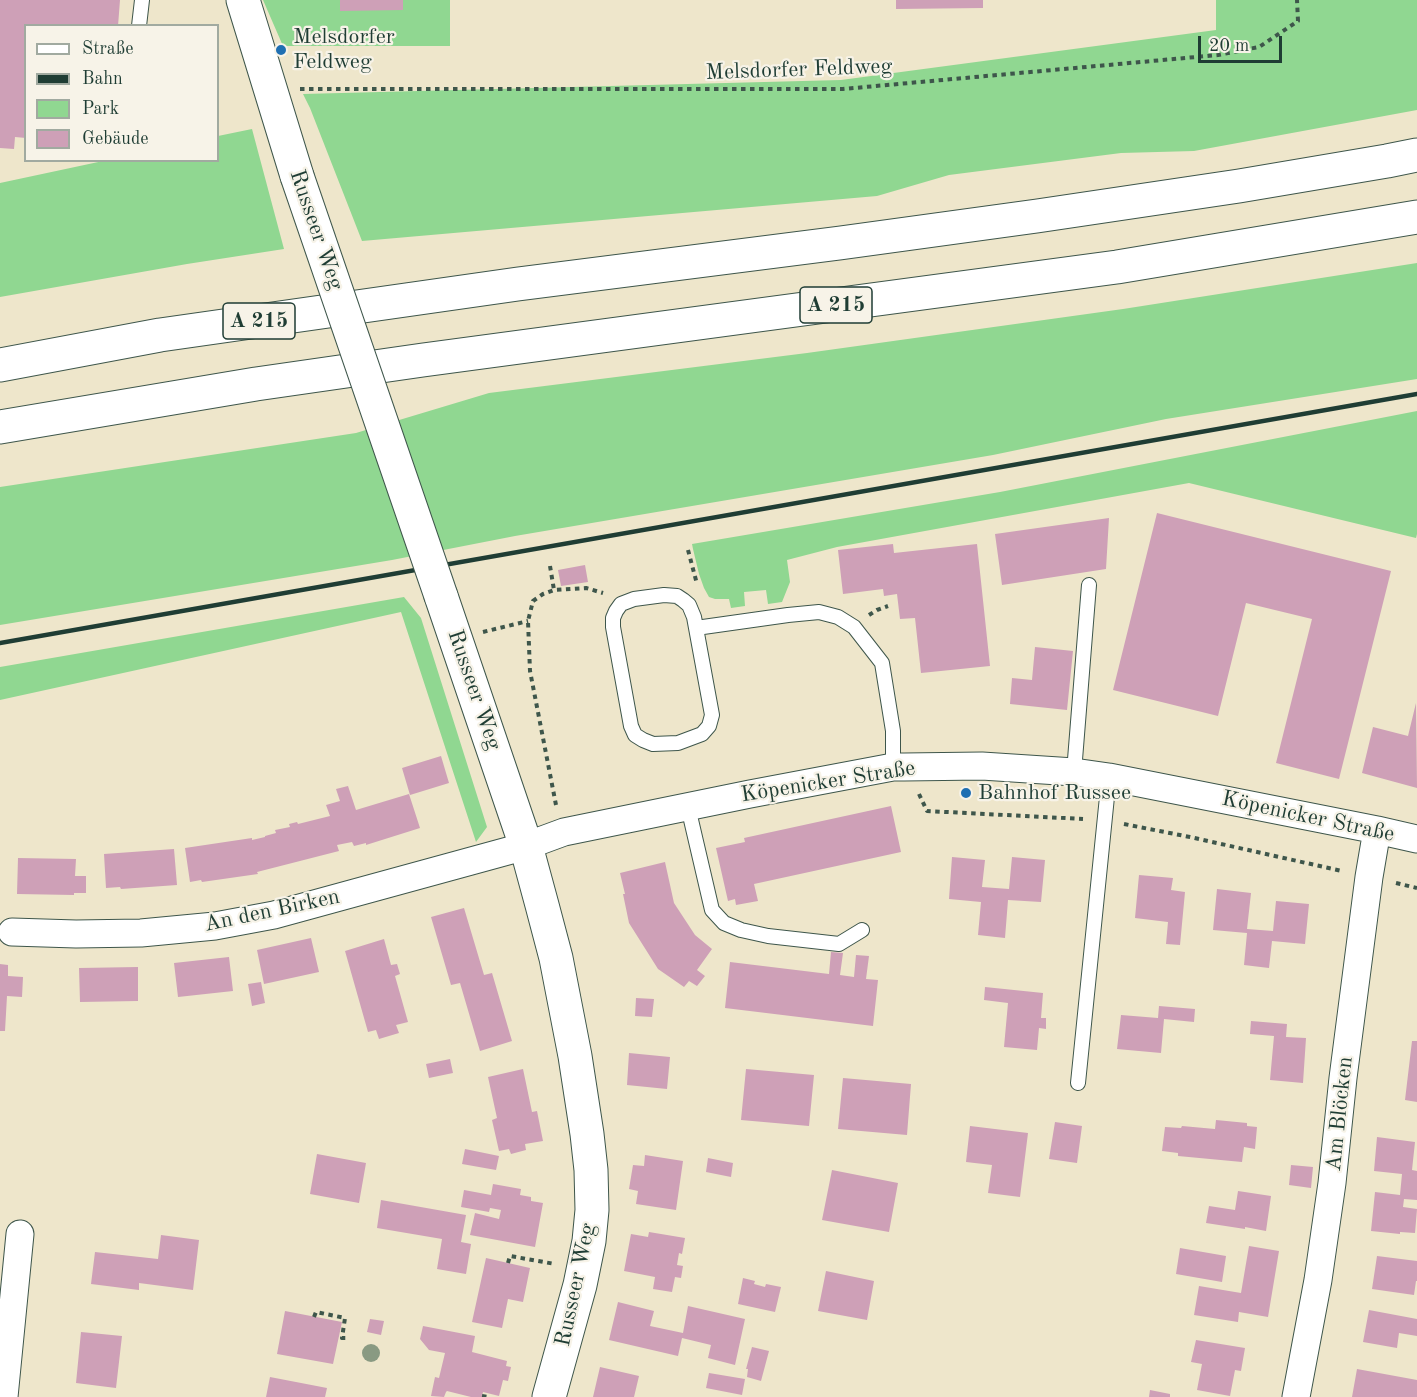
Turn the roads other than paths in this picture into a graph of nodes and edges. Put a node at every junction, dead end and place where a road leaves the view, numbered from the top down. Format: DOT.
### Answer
graph roads {
  1 [pos="142,0"];
  2 [pos="243,0"];
  3 [pos="140,24"];
  4 [pos="1417,154"];
  5 [pos="1417,217"];
  6 [pos="0,365"];
  7 [pos="0,427"];
  8 [pos="1089,585"];
  9 [pos="696,628"];
  10 [pos="899,767"];
  11 [pos="1074,772"];
  12 [pos="1109,777"];
  13 [pos="688,807"];
  14 [pos="1377,830"];
  15 [pos="1417,839"];
  16 [pos="526,846"];
  17 [pos="862,930"];
  18 [pos="12,932"];
  19 [pos="1078,1083"];
  20 [pos="20,1234"];
  21 [pos="4,1397"];
  22 [pos="549,1397"];
  23 [pos="1296,1397"];
  1 -- 3 [label="lane"];
  2 -- 16 [label="main road, Russeer Weg, bridge"];
  4 -- 6 [label="main road, A 215"];
  5 -- 7 [label="main road, A 215"];
  8 -- 11 [label="lane"];
  9 -- 9 [label="lane"];
  9 -- 10 [label="lane"];
  10 -- 11 [label="street, Köpenicker Straße"];
  10 -- 13 [label="street, Köpenicker Straße"];
  11 -- 12 [label="street, Köpenicker Straße"];
  12 -- 14 [label="street, Köpenicker Straße"];
  12 -- 19 [label="lane"];
  13 -- 16 [label="street, Köpenicker Straße"];
  13 -- 17 [label="lane"];
  14 -- 15 [label="street, Köpenicker Straße"];
  14 -- 23 [label="street, Am Blöcken"];
  16 -- 18 [label="street, An den Birken"];
  16 -- 22 [label="main road, Russeer Weg"];
  20 -- 21 [label="street"];
}
